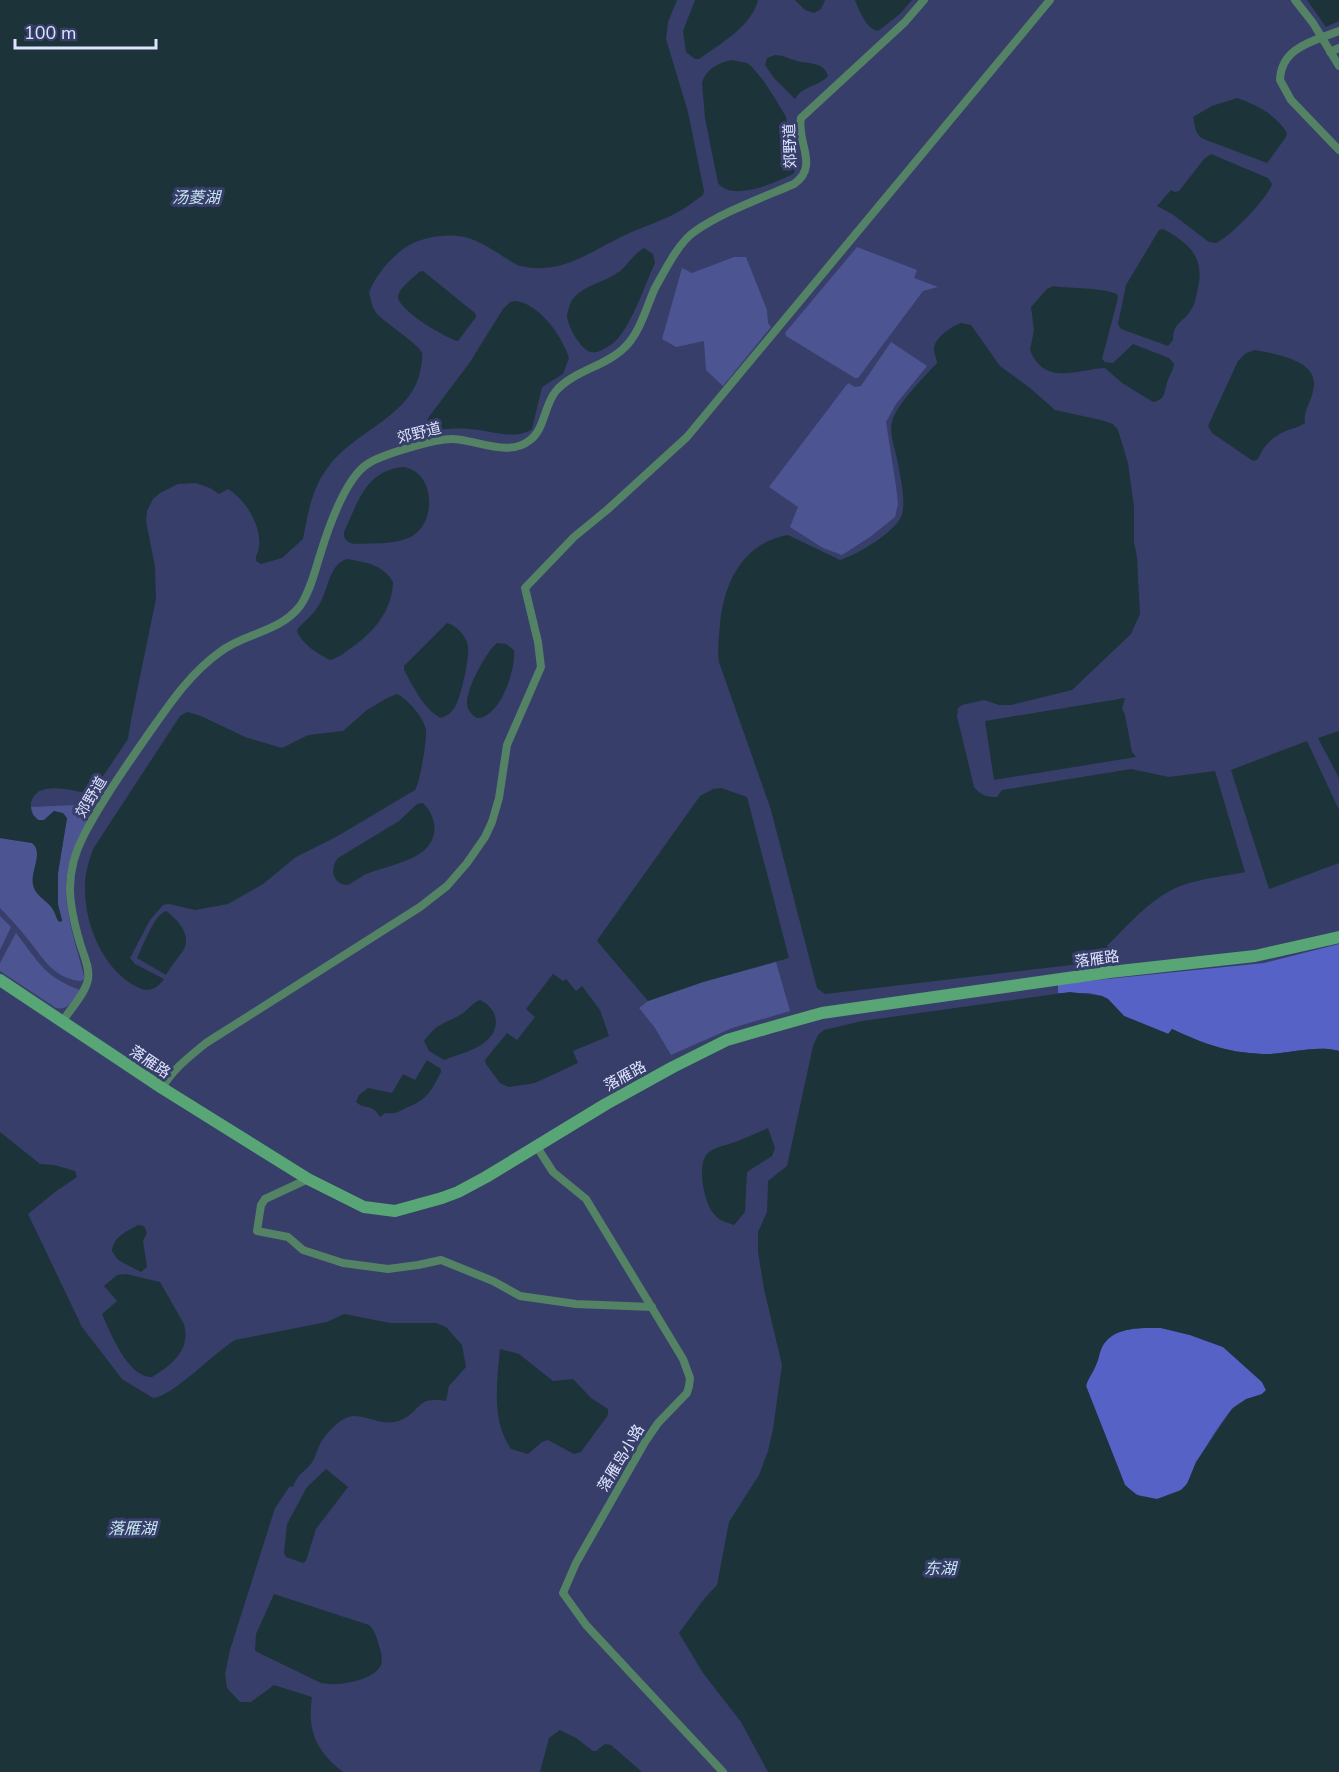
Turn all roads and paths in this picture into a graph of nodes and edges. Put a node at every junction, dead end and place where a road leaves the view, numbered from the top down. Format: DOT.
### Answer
graph roads {
  1 [pos="924,0"];
  2 [pos="1050,0"];
  3 [pos="1295,0"];
  4 [pos="1339,32"];
  5 [pos="1322,38"];
  6 [pos="1339,48"];
  7 [pos="1330,52"];
  8 [pos="1339,66"];
  9 [pos="1339,150"];
  10 [pos="1339,937"];
  11 [pos="0,980"];
  12 [pos="63,1022"];
  13 [pos="162,1088"];
  14 [pos="537,1147"];
  15 [pos="308,1179"];
  16 [pos="652,1307"];
  17 [pos="723,1772"];
  1 -- 12 [label="street, 郊野道"];
  2 -- 13 [label="street"];
  3 -- 5 [label="street"];
  4 -- 5 [label="street"];
  5 -- 7 [label="street"];
  5 -- 9 [label="street"];
  6 -- 7 [label="street"];
  7 -- 8 [label="street"];
  10 -- 14 [label="street, 落雁路"];
  11 -- 12 [label="street, 落雁路"];
  12 -- 13 [label="street, 落雁路"];
  13 -- 15 [label="street, 落雁路"];
  14 -- 15 [label="street, 落雁路"];
  14 -- 16 [label="street, 落雁岛小路"];
  15 -- 16 [label="street"];
  16 -- 17 [label="street, 落雁岛小路"];
}
